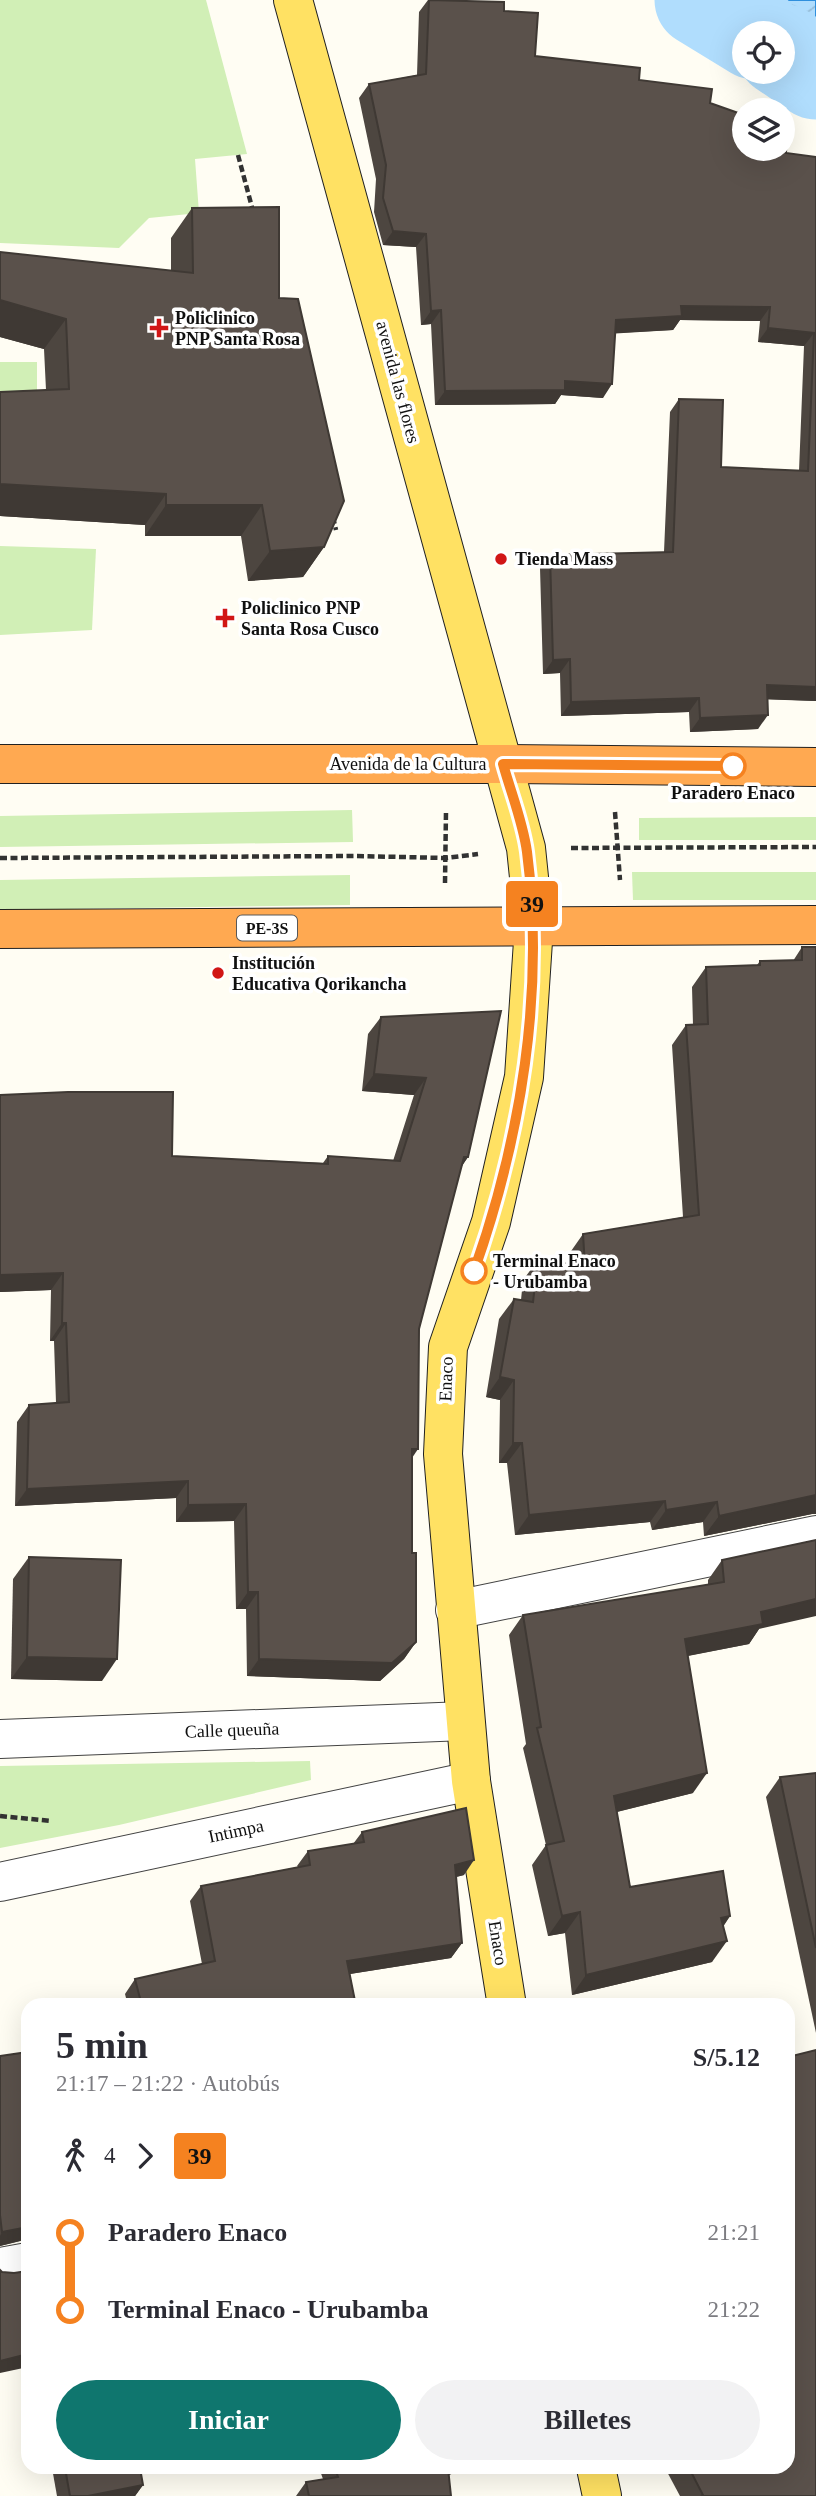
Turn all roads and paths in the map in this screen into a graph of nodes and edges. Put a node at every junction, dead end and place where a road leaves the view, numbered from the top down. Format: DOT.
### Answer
graph roads {
  1 [pos="293,0"];
  2 [pos="238,155"];
  3 [pos="256,222"];
  4 [pos="333,517"];
  5 [pos="337,530"];
  6 [pos="0,764"];
  7 [pos="446,764"];
  8 [pos="503,764"];
  9 [pos="611,765"];
  10 [pos="816,767"];
  11 [pos="619,847"];
  12 [pos="816,847"];
  13 [pos="526,848"];
  14 [pos="0,858"];
  15 [pos="446,858"];
  16 [pos="816,925"];
  17 [pos="443,926"];
  18 [pos="534,926"];
  19 [pos="622,926"];
  20 [pos="0,929"];
  21 [pos="816,1535"];
  22 [pos="455,1610"];
  23 [pos="465,1721"];
  24 [pos="0,1739"];
  25 [pos="471,1780"];
  26 [pos="0,1882"];
  27 [pos="506,1998"];
  28 [pos="21,2263"];
  29 [pos="0,2267"];
  30 [pos="597,2474"];
  31 [pos="602,2496"];
  1 -- 8 [label="main road, avenida las flores"];
  2 -- 3 [label="path"];
  4 -- 5 [label="path"];
  6 -- 7 [label="highway, Avenida de la Cultura"];
  7 -- 8 [label="highway, Avenida de la Cultura"];
  7 -- 15 [label="path"];
  8 -- 9 [label="highway, Avenida de la Cultura"];
  8 -- 13 [label="main road, Enaco"];
  9 -- 10 [label="highway, Avenida de la Cultura"];
  9 -- 11 [label="path"];
  11 -- 12 [label="path"];
  11 -- 13 [label="path"];
  11 -- 19 [label="path"];
  13 -- 15 [label="path"];
  13 -- 18 [label="main road, Enaco"];
  14 -- 15 [label="path"];
  15 -- 17 [label="path"];
  16 -- 19 [label="highway"];
  17 -- 18 [label="highway, PE-3S"];
  17 -- 20 [label="highway, PE-3S"];
  18 -- 19 [label="highway"];
  18 -- 22 [label="main road, Enaco"];
  21 -- 22 [label="street"];
  22 -- 23 [label="main road, Enaco"];
  23 -- 24 [label="street, Calle queuña"];
  23 -- 25 [label="main road, Enaco"];
  25 -- 26 [label="street, Intimpa"];
  25 -- 27 [label="main road, Enaco"];
  28 -- 29 [label="street"];
  30 -- 31 [label="main road"];
}
